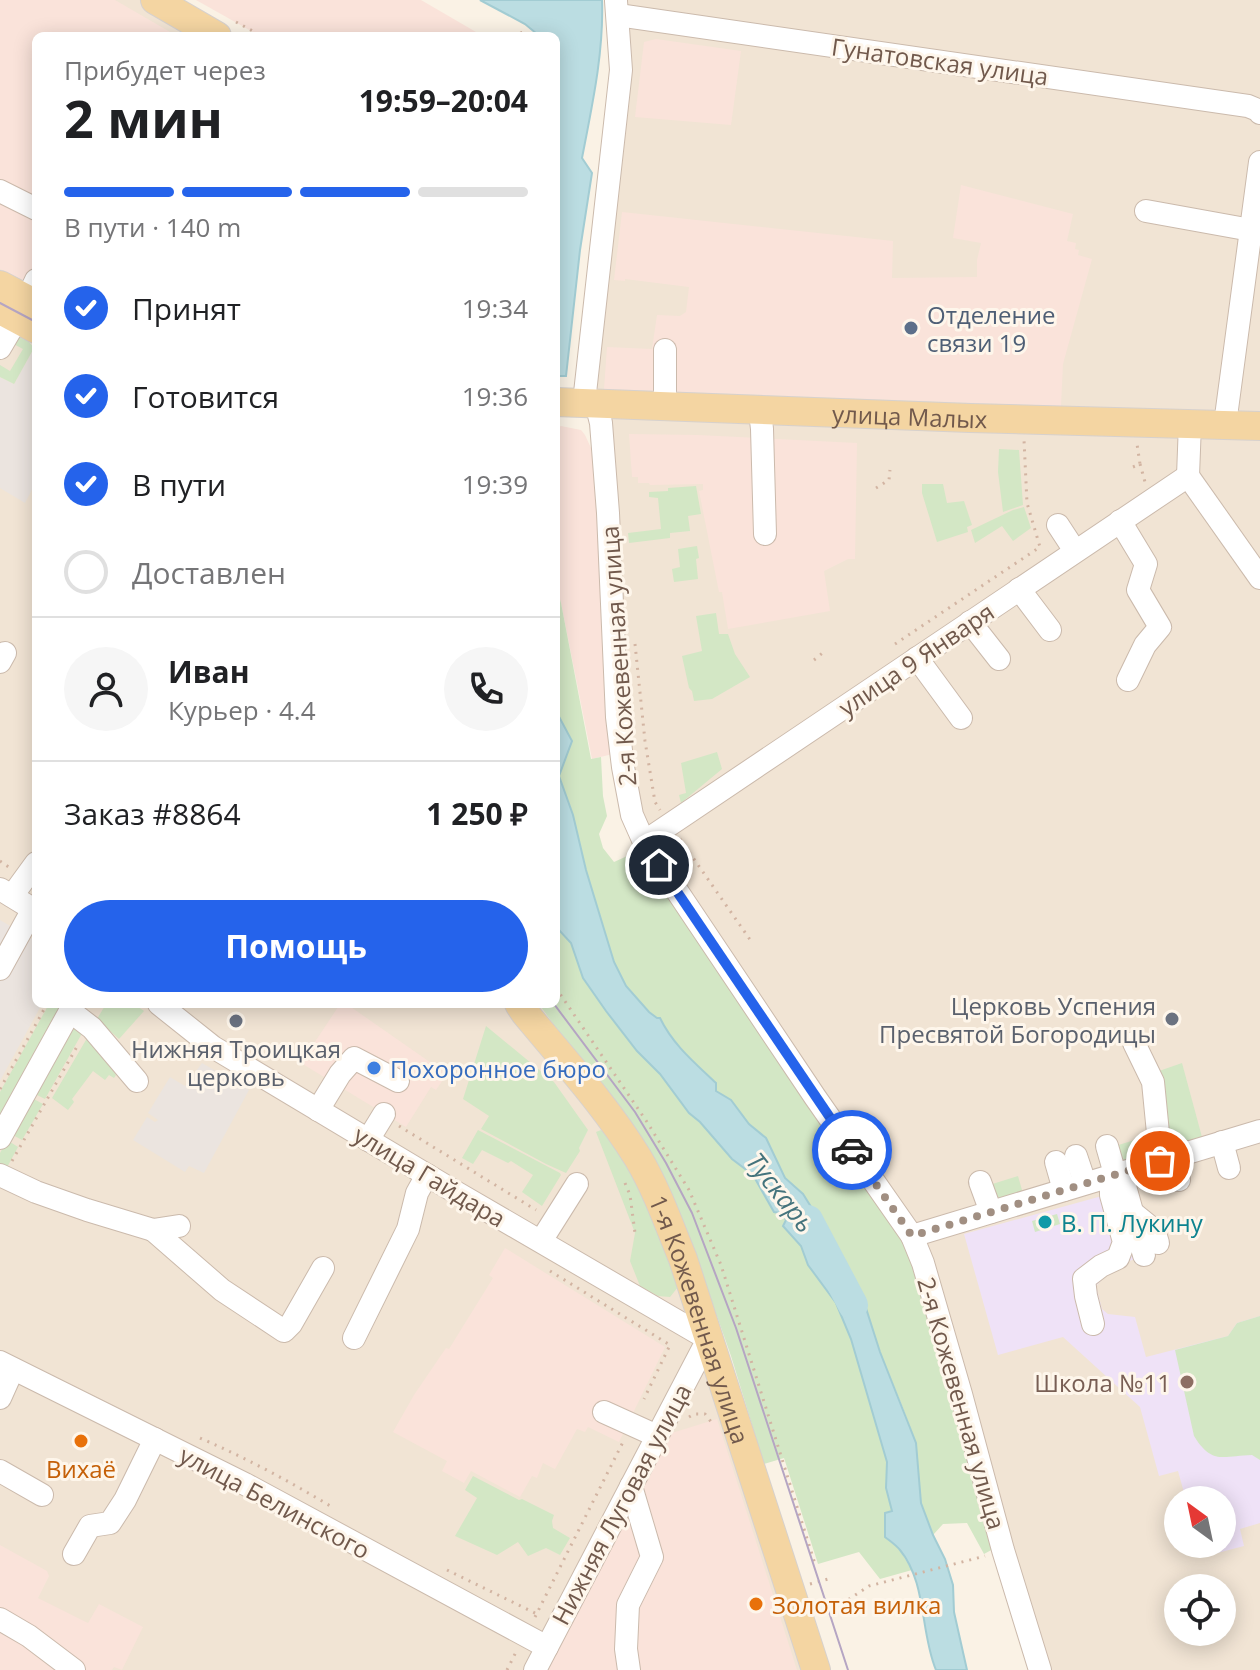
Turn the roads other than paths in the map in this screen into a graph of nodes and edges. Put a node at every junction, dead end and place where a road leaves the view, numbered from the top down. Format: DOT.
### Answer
graph roads {
  1 [pos="155,0"];
  2 [pos="617,7"];
  3 [pos="210,32"];
  4 [pos="1260,113"];
  5 [pos="1260,162"];
  6 [pos="0,191"];
  7 [pos="32,207"];
  8 [pos="1146,211"];
  9 [pos="1251,230"];
  10 [pos="0,285"];
  11 [pos="25,307"];
  12 [pos="0,348"];
  13 [pos="665,350"];
  14 [pos="574,402"];
  15 [pos="665,406"];
  16 [pos="760,411"];
  17 [pos="1190,423"];
  18 [pos="1225,424"];
  19 [pos="1260,426"];
  20 [pos="1188,476"];
  21 [pos="1120,521"];
  22 [pos="1058,525"];
  23 [pos="765,534"];
  24 [pos="1251,547"];
  25 [pos="1075,551"];
  26 [pos="1260,578"];
  27 [pos="1019,589"];
  28 [pos="970,622"];
  29 [pos="1050,630"];
  30 [pos="917,658"];
  31 [pos="999,659"];
  32 [pos="1128,680"];
  33 [pos="961,718"];
  34 [pos="644,842"];
  35 [pos="32,867"];
  36 [pos="6,893"];
  37 [pos="32,909"];
  38 [pos="32,913"];
  39 [pos="0,969"];
  40 [pos="164,1008"];
  41 [pos="522,1008"];
  42 [pos="78,1013"];
  43 [pos="1134,1043"];
  44 [pos="137,1081"];
  45 [pos="398,1081"];
  46 [pos="318,1110"];
  47 [pos="383,1115"];
  48 [pos="1146,1135"];
  49 [pos="1259,1135"];
  50 [pos="0,1138"];
  51 [pos="368,1140"];
  52 [pos="1222,1142"];
  53 [pos="1107,1146"];
  54 [pos="1066,1159"];
  55 [pos="1160,1160"];
  56 [pos="1229,1168"];
  57 [pos="1116,1174"];
  58 [pos="427,1175"];
  59 [pos="2,1176"];
  60 [pos="980,1182"];
  61 [pos="1173,1182"];
  62 [pos="577,1184"];
  63 [pos="1074,1186"];
  64 [pos="991,1212"];
  65 [pos="179,1226"];
  66 [pos="153,1230"];
  67 [pos="912,1236"];
  68 [pos="541,1241"];
  69 [pos="1151,1249"];
  70 [pos="323,1268"];
  71 [pos="1093,1324"];
  72 [pos="354,1338"];
  73 [pos="708,1339"];
  74 [pos="7,1366"];
  75 [pos="0,1398"];
  76 [pos="604,1412"];
  77 [pos="657,1436"];
  78 [pos="155,1439"];
  79 [pos="0,1471"];
  80 [pos="631,1486"];
  81 [pos="42,1495"];
  82 [pos="74,1554"];
  83 [pos="0,1619"];
  84 [pos="547,1647"];
  85 [pos="74,1670"];
  86 [pos="535,1670"];
  87 [pos="629,1670"];
  88 [pos="816,1670"];
  89 [pos="1040,1670"];
  1 -- 3 [label="main road"];
  2 -- 4 [label="street, Гунатовская улица"];
  2 -- 14 [label="street, 2-я Кожевенная улица"];
  5 -- 9 [label="street"];
  6 -- 7 [label="street"];
  8 -- 9 [label="street"];
  9 -- 18 [label="street"];
  10 -- 11 [label="main road"];
  11 -- 12 [label="street"];
  13 -- 15 [label="street"];
  14 -- 15 [label="main road, улица Малых"];
  14 -- 34 [label="street, 2-я Кожевенная улица"];
  15 -- 16 [label="main road, улица Малых"];
  16 -- 17 [label="main road, улица Малых"];
  16 -- 23 [label="street"];
  17 -- 18 [label="main road, улица Малых"];
  17 -- 20 [label="street"];
  18 -- 19 [label="main road, улица Малых"];
  20 -- 21 [label="street, улица 9 Января"];
  20 -- 24 [label="street"];
  21 -- 25 [label="street, улица 9 Января"];
  21 -- 32 [label="street"];
  22 -- 25 [label="street"];
  24 -- 26 [label="street"];
  25 -- 27 [label="street, улица 9 Января"];
  27 -- 28 [label="street, улица 9 Января"];
  27 -- 29 [label="street"];
  28 -- 30 [label="street, улица 9 Января"];
  28 -- 31 [label="street"];
  30 -- 33 [label="street"];
  30 -- 34 [label="street, улица 9 Января"];
  34 -- 67 [label="street, 2-я Кожевенная улица"];
  35 -- 36 [label="street"];
  36 -- 37 [label="street"];
  38 -- 39 [label="street"];
  40 -- 46 [label="street, улица Гайдара"];
  41 -- 73 [label="main road, 1-я Кожевенная улица"];
  42 -- 44 [label="street"];
  42 -- 50 [label="street"];
  43 -- 55 [label="street"];
  45 -- 46 [label="street"];
  46 -- 51 [label="street, улица Гайдара"];
  47 -- 51 [label="street"];
  48 -- 55 [label="street"];
  49 -- 52 [label="street"];
  51 -- 58 [label="street, улица Гайдара"];
  52 -- 55 [label="street"];
  52 -- 56 [label="street"];
  53 -- 57 [label="street"];
  54 -- 63 [label="street"];
  55 -- 57 [label="street"];
  55 -- 61 [label="street"];
  57 -- 63 [label="street"];
  57 -- 69 [label="street"];
  57 -- 71 [label="street"];
  58 -- 68 [label="street, улица Гайдара"];
  58 -- 72 [label="street"];
  59 -- 66 [label="street"];
  60 -- 64 [label="street"];
  62 -- 68 [label="street"];
  63 -- 64 [label="street"];
  64 -- 67 [label="street"];
  65 -- 66 [label="street"];
  66 -- 70 [label="street"];
  67 -- 89 [label="street, 2-я Кожевенная улица"];
  68 -- 73 [label="street, улица Гайдара"];
  73 -- 77 [label="street, Нижняя Луговая улица"];
  73 -- 88 [label="main road, 1-я Кожевенная улица"];
  74 -- 75 [label="street"];
  74 -- 78 [label="street, улица Белинского"];
  76 -- 77 [label="street"];
  77 -- 80 [label="street, Нижняя Луговая улица"];
  78 -- 82 [label="street"];
  78 -- 84 [label="street, улица Белинского"];
  79 -- 81 [label="street"];
  80 -- 84 [label="street, Нижняя Луговая улица"];
  80 -- 87 [label="street"];
  83 -- 85 [label="street"];
  84 -- 86 [label="street, Нижняя Луговая улица"];
}
